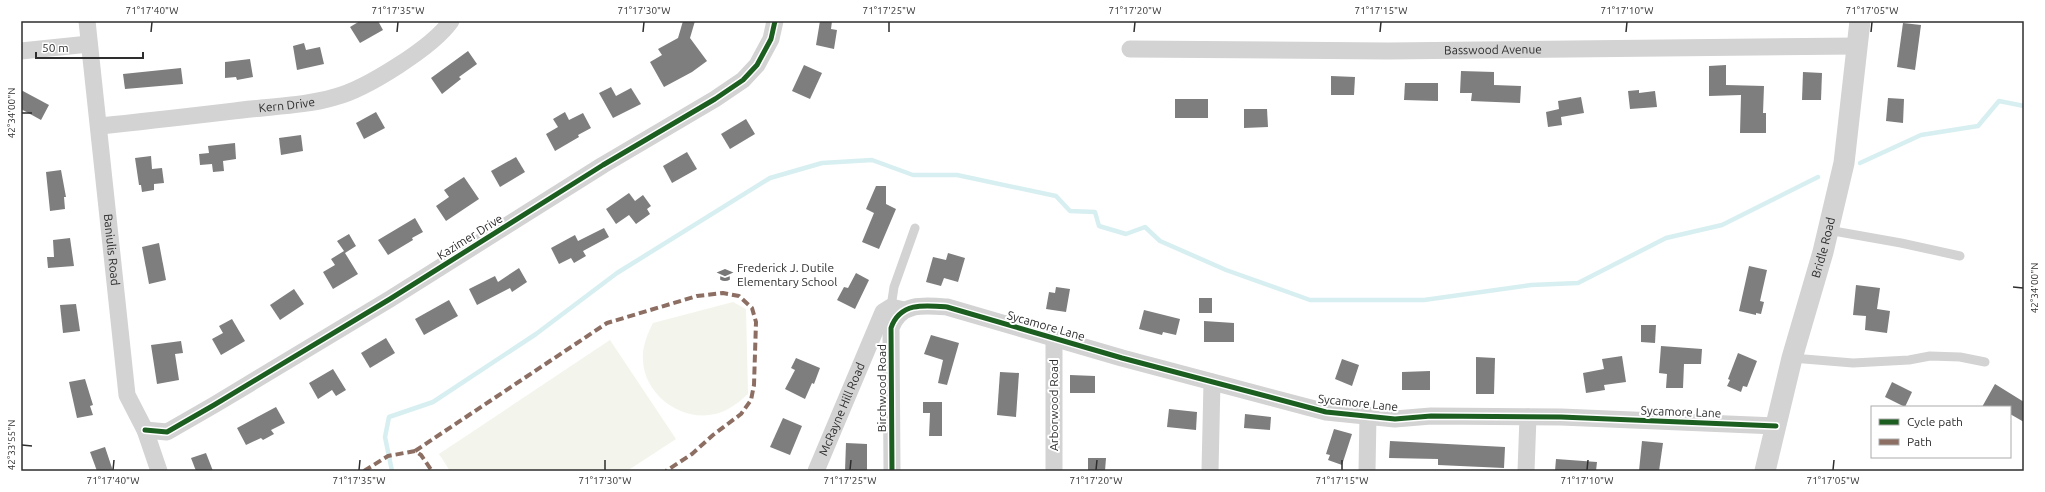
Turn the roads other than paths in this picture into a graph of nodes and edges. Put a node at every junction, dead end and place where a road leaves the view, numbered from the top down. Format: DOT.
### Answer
graph roads {
  1 [pos="87,21"];
  2 [pos="451,21"];
  3 [pos="775,21"];
  4 [pos="1860,21"];
  5 [pos="89,44"];
  6 [pos="1857,46"];
  7 [pos="1130,49"];
  8 [pos="21,51"];
  9 [pos="100,126"];
  10 [pos="915,228"];
  11 [pos="1828,230"];
  12 [pos="1960,256"];
  13 [pos="897,309"];
  14 [pos="1054,338"];
  15 [pos="1792,358"];
  16 [pos="1985,362"];
  17 [pos="1212,382"];
  18 [pos="1368,416"];
  19 [pos="1528,417"];
  20 [pos="1776,426"];
  21 [pos="145,430"];
  22 [pos="159,471"];
  23 [pos="816,471"];
  24 [pos="892,471"];
  25 [pos="1054,471"];
  26 [pos="1210,471"];
  27 [pos="1367,471"];
  28 [pos="1526,471"];
  29 [pos="1765,471"];
  1 -- 5 [label="street, Baniulis Road"];
  2 -- 9 [label="street, Kern Drive"];
  3 -- 21 [label="street, Kazimer Drive"];
  4 -- 6 [label="street, Bridle Road"];
  5 -- 8 [label="street"];
  5 -- 9 [label="street, Baniulis Road"];
  6 -- 7 [label="street, Basswood Avenue"];
  6 -- 11 [label="street, Bridle Road"];
  9 -- 21 [label="street, Baniulis Road"];
  10 -- 13 [label="lane"];
  11 -- 12 [label="lane"];
  11 -- 15 [label="street, Bridle Road"];
  13 -- 14 [label="street, Sycamore Lane"];
  13 -- 23 [label="street, McRayne Hill Road"];
  13 -- 24 [label="street, Birchwood Road"];
  14 -- 17 [label="street, Sycamore Lane"];
  14 -- 25 [label="street, Arborwood Road"];
  15 -- 16 [label="lane"];
  15 -- 20 [label="street, Bridle Road"];
  17 -- 18 [label="street, Sycamore Lane"];
  17 -- 26 [label="street"];
  18 -- 19 [label="street, Sycamore Lane"];
  18 -- 27 [label="street"];
  19 -- 20 [label="street, Sycamore Lane"];
  19 -- 28 [label="street"];
  20 -- 29 [label="street, Bridle Road"];
  21 -- 22 [label="street, Baniulis Road"];
}
